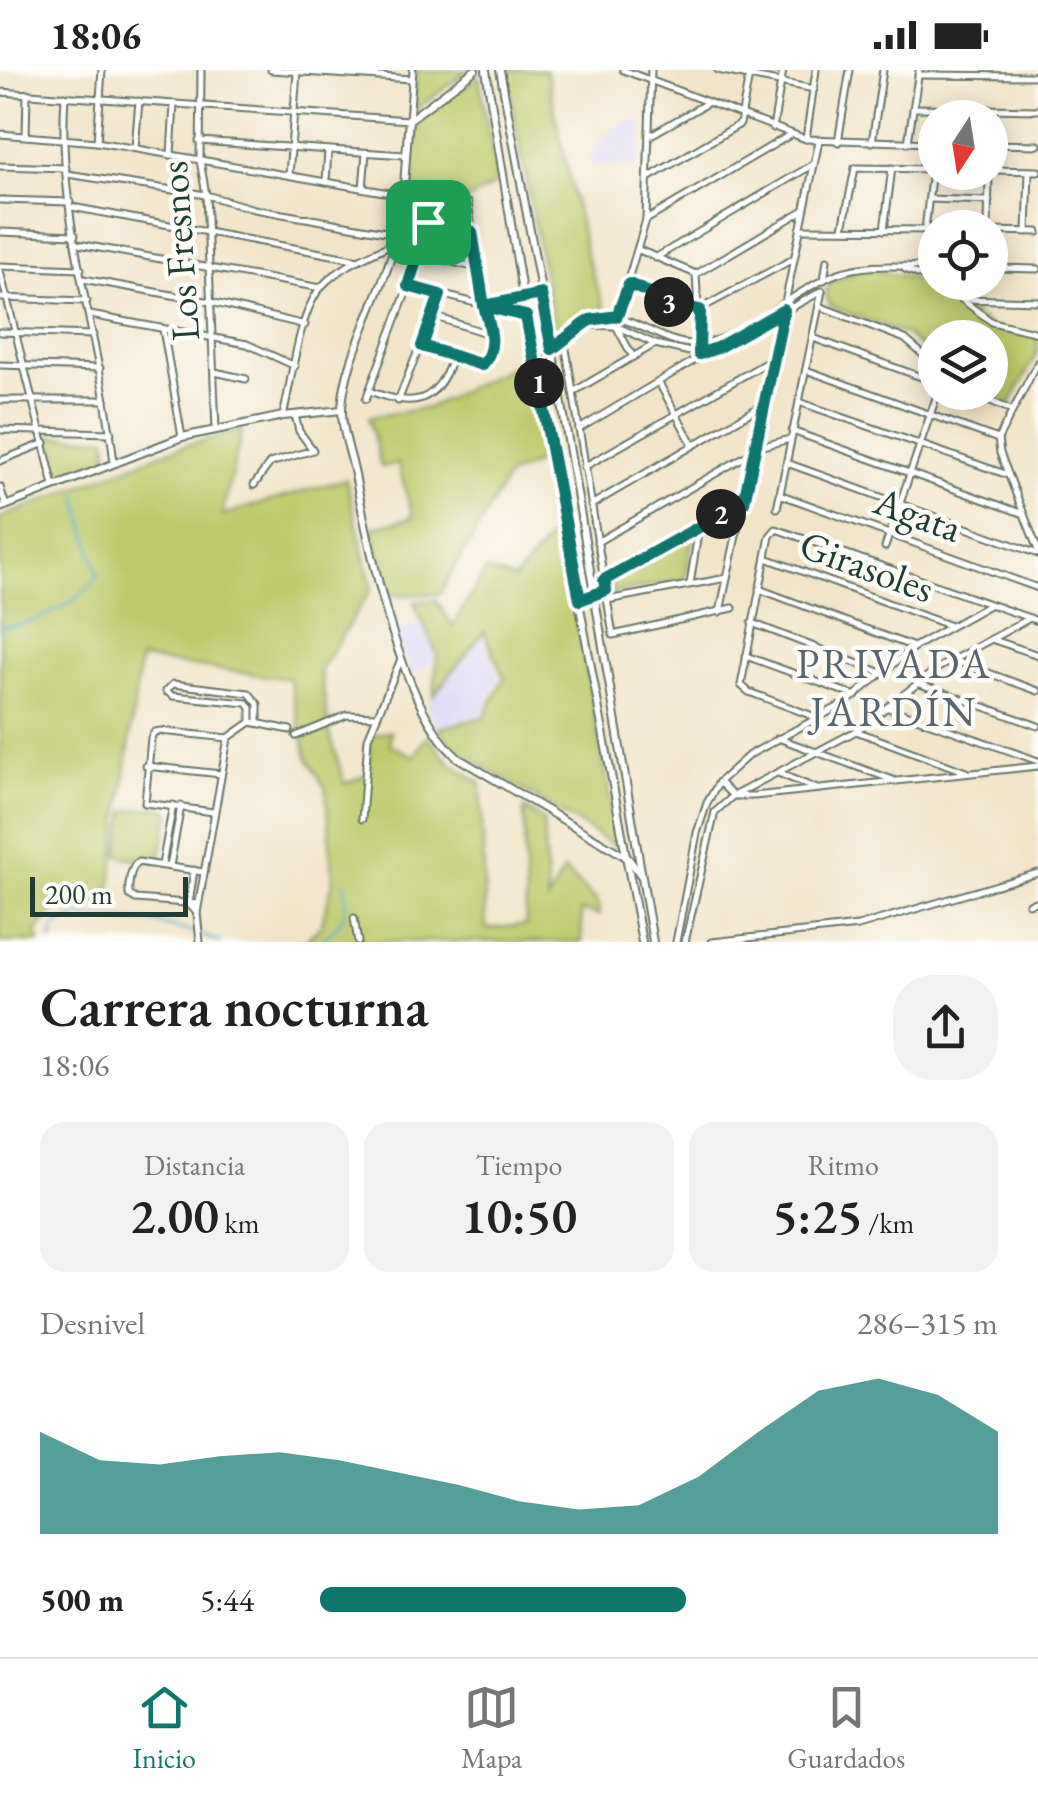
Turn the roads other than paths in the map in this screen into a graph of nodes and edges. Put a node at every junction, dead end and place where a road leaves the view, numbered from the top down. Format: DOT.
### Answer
graph roads {
  1 [pos="102,70"];
  2 [pos="201,70"];
  3 [pos="272,70"];
  4 [pos="284,70"];
  5 [pos="413,70"];
  6 [pos="475,70"];
  7 [pos="486,70"];
  8 [pos="500,70"];
  9 [pos="624,70"];
  10 [pos="651,70"];
  11 [pos="718,70"];
  12 [pos="783,70"];
  13 [pos="816,70"];
  14 [pos="850,70"];
  15 [pos="883,70"];
  16 [pos="297,72"];
  17 [pos="325,72"];
  18 [pos="728,72"];
  19 [pos="919,72"];
  20 [pos="366,73"];
  21 [pos="750,74"];
  22 [pos="1038,76"];
  23 [pos="412,79"];
  24 [pos="650,79"];
  25 [pos="781,84"];
  26 [pos="814,89"];
  27 [pos="0,92"];
  28 [pos="27,94"];
  29 [pos="65,96"];
  30 [pos="100,98"];
  31 [pos="139,101"];
  32 [pos="708,102"];
  33 [pos="174,104"];
  34 [pos="201,106"];
  35 [pos="913,108"];
  36 [pos="1038,110"];
  37 [pos="295,111"];
  38 [pos="743,116"];
  39 [pos="409,120"];
  40 [pos="774,128"];
  41 [pos="0,134"];
  42 [pos="26,135"];
  43 [pos="791,135"];
  44 [pos="648,136"];
  45 [pos="62,137"];
  46 [pos="806,138"];
  47 [pos="819,140"];
  48 [pos="200,141"];
  49 [pos="97,142"];
  50 [pos="838,142"];
  51 [pos="872,142"];
  52 [pos="908,143"];
  53 [pos="918,143"];
  54 [pos="1008,144"];
  55 [pos="1038,145"];
  56 [pos="135,148"];
  57 [pos="292,148"];
  58 [pos="328,150"];
  59 [pos="366,152"];
  60 [pos="171,155"];
  61 [pos="406,155"];
  62 [pos="200,160"];
  63 [pos="814,164"];
  64 [pos="0,166"];
  65 [pos="892,168"];
  66 [pos="918,169"];
  67 [pos="1029,170"];
  68 [pos="66,171"];
  69 [pos="1008,171"];
  70 [pos="1038,171"];
  71 [pos="289,176"];
  72 [pos="648,178"];
  73 [pos="326,182"];
  74 [pos="362,188"];
  75 [pos="930,190"];
  76 [pos="989,190"];
  77 [pos="206,195"];
  78 [pos="401,195"];
  79 [pos="522,195"];
  80 [pos="508,198"];
  81 [pos="929,199"];
  82 [pos="0,200"];
  83 [pos="988,201"];
  84 [pos="468,203"];
  85 [pos="70,205"];
  86 [pos="804,210"];
  87 [pos="928,210"];
  88 [pos="988,210"];
  89 [pos="418,219"];
  90 [pos="646,220"];
  91 [pos="428,222"];
  92 [pos="842,228"];
  93 [pos="800,229"];
  94 [pos="884,230"];
  95 [pos="918,230"];
  96 [pos="1008,231"];
  97 [pos="0,232"];
  98 [pos="208,232"];
  99 [pos="472,232"];
  100 [pos="1027,232"];
  101 [pos="1038,232"];
  102 [pos="75,235"];
  103 [pos="397,238"];
  104 [pos="77,244"];
  105 [pos="638,250"];
  106 [pos="418,254"];
  107 [pos="655,258"];
  108 [pos="794,258"];
  109 [pos="359,260"];
  110 [pos="827,260"];
  111 [pos="210,266"];
  112 [pos="897,267"];
  113 [pos="918,267"];
  114 [pos="0,268"];
  115 [pos="477,268"];
  116 [pos="1008,268"];
  117 [pos="81,269"];
  118 [pos="1038,269"];
  119 [pos="521,274"];
  120 [pos="696,274"];
  121 [pos="918,275"];
  122 [pos="83,279"];
  123 [pos="824,279"];
  124 [pos="629,284"];
  125 [pos="408,286"];
  126 [pos="321,288"];
  127 [pos="540,290"];
  128 [pos="822,291"];
  129 [pos="440,295"];
  130 [pos="524,296"];
  131 [pos="0,298"];
  132 [pos="9,298"];
  133 [pos="785,300"];
  134 [pos="962,300"];
  135 [pos="1008,300"];
  136 [pos="1038,300"];
  137 [pos="87,301"];
  138 [pos="211,302"];
  139 [pos="820,306"];
  140 [pos="487,307"];
  141 [pos="700,310"];
  142 [pos="784,310"];
  143 [pos="89,315"];
  144 [pos="432,316"];
  145 [pos="526,316"];
  146 [pos="617,316"];
  147 [pos="305,325"];
  148 [pos="581,325"];
  149 [pos="616,326"];
  150 [pos="163,329"];
  151 [pos="548,330"];
  152 [pos="0,332"];
  153 [pos="17,332"];
  154 [pos="1038,334"];
  155 [pos="92,335"];
  156 [pos="492,335"];
  157 [pos="212,337"];
  158 [pos="564,337"];
  159 [pos="531,338"];
  160 [pos="813,338"];
  161 [pos="656,344"];
  162 [pos="700,344"];
  163 [pos="422,346"];
  164 [pos="552,349"];
  165 [pos="918,351"];
  166 [pos="699,354"];
  167 [pos="453,357"];
  168 [pos="633,357"];
  169 [pos="772,360"];
  170 [pos="1038,362"];
  171 [pos="0,365"];
  172 [pos="26,365"];
  173 [pos="295,366"];
  174 [pos="100,368"];
  175 [pos="806,370"];
  176 [pos="214,372"];
  177 [pos="918,376"];
  178 [pos="246,379"];
  179 [pos="539,379"];
  180 [pos="659,383"];
  181 [pos="369,390"];
  182 [pos="573,392"];
  183 [pos="366,399"];
  184 [pos="0,400"];
  185 [pos="34,400"];
  186 [pos="106,400"];
  187 [pos="398,401"];
  188 [pos="799,402"];
  189 [pos="762,405"];
  190 [pos="1008,408"];
  191 [pos="342,410"];
  192 [pos="931,410"];
  193 [pos="1012,410"];
  194 [pos="930,414"];
  195 [pos="294,415"];
  196 [pos="283,416"];
  197 [pos="676,416"];
  198 [pos="216,429"];
  199 [pos="0,430"];
  200 [pos="42,430"];
  201 [pos="578,430"];
  202 [pos="792,431"];
  203 [pos="111,433"];
  204 [pos="182,437"];
  205 [pos="790,439"];
  206 [pos="998,439"];
  207 [pos="45,442"];
  208 [pos="920,443"];
  209 [pos="693,445"];
  210 [pos="754,452"];
  211 [pos="0,462"];
  212 [pos="114,462"];
  213 [pos="787,463"];
  214 [pos="584,467"];
  215 [pos="909,474"];
  216 [pos="1008,474"];
  217 [pos="254,484"];
  218 [pos="54,486"];
  219 [pos="0,488"];
  220 [pos="780,494"];
  221 [pos="744,502"];
  222 [pos="591,504"];
  223 [pos="900,504"];
  224 [pos="3,507"];
  225 [pos="776,508"];
  226 [pos="1024,514"];
  227 [pos="1038,523"];
  228 [pos="700,525"];
  229 [pos="1029,526"];
  230 [pos="889,533"];
  231 [pos="597,542"];
  232 [pos="885,547"];
  233 [pos="1038,552"];
  234 [pos="766,558"];
  235 [pos="727,578"];
  236 [pos="604,580"];
  237 [pos="690,584"];
  238 [pos="759,588"];
  239 [pos="1038,588"];
  240 [pos="606,590"];
  241 [pos="595,594"];
  242 [pos="580,600"];
  243 [pos="607,600"];
  244 [pos="990,604"];
  245 [pos="733,608"];
  246 [pos="720,612"];
  247 [pos="1030,618"];
  248 [pos="1038,620"];
  249 [pos="752,622"];
  250 [pos="948,625"];
  251 [pos="992,640"];
  252 [pos="914,648"];
  253 [pos="1038,655"];
  254 [pos="402,656"];
  255 [pos="746,656"];
  256 [pos="953,660"];
  257 [pos="882,673"];
  258 [pos="918,683"];
  259 [pos="1038,691"];
  260 [pos="856,696"];
  261 [pos="254,706"];
  262 [pos="888,708"];
  263 [pos="377,716"];
  264 [pos="818,718"];
  265 [pos="255,722"];
  266 [pos="1038,726"];
  267 [pos="290,730"];
  268 [pos="856,731"];
  269 [pos="296,736"];
  270 [pos="228,738"];
  271 [pos="778,738"];
  272 [pos="818,752"];
  273 [pos="1038,764"];
  274 [pos="146,766"];
  275 [pos="778,773"];
  276 [pos="969,773"];
  277 [pos="221,774"];
  278 [pos="894,781"];
  279 [pos="719,782"];
  280 [pos="820,790"];
  281 [pos="733,796"];
  282 [pos="177,805"];
  283 [pos="213,812"];
  284 [pos="362,819"];
  285 [pos="628,858"];
  286 [pos="166,866"];
  287 [pos="194,870"];
  288 [pos="203,872"];
  289 [pos="1038,873"];
  290 [pos="642,877"];
  291 [pos="1038,901"];
  292 [pos="189,904"];
  293 [pos="198,904"];
  294 [pos="1029,904"];
  295 [pos="197,916"];
  296 [pos="354,918"];
  297 [pos="200,942"];
  298 [pos="358,942"];
  299 [pos="642,942"];
  300 [pos="653,942"];
  301 [pos="676,942"];
  302 [pos="685,942"];
  303 [pos="712,942"];
  1 -- 30 [label="street"];
  2 -- 34 [label="street, Los Fresnos"];
  3 -- 4 [label="street"];
  4 -- 16 [label="street"];
  5 -- 23 [label="street"];
  6 -- 39 [label="street"];
  7 -- 80 [label="street"];
  8 -- 79 [label="street"];
  9 -- 24 [label="street"];
  10 -- 24 [label="street"];
  11 -- 18 [label="street"];
  12 -- 25 [label="street"];
  13 -- 26 [label="street"];
  14 -- 50 [label="street"];
  15 -- 51 [label="street"];
  16 -- 17 [label="street"];
  16 -- 37 [label="street"];
  17 -- 20 [label="street"];
  18 -- 21 [label="street"];
  19 -- 22 [label="street"];
  19 -- 35 [label="street"];
  20 -- 23 [label="street"];
  21 -- 25 [label="street"];
  21 -- 38 [label="street"];
  23 -- 39 [label="street"];
  24 -- 32 [label="street"];
  24 -- 44 [label="street"];
  25 -- 26 [label="street"];
  25 -- 40 [label="street"];
  26 -- 46 [label="street"];
  27 -- 28 [label="street"];
  28 -- 29 [label="street"];
  28 -- 42 [label="street"];
  29 -- 30 [label="street"];
  29 -- 45 [label="street"];
  30 -- 31 [label="street"];
  30 -- 49 [label="street"];
  31 -- 33 [label="street"];
  31 -- 56 [label="street"];
  32 -- 38 [label="street"];
  32 -- 44 [label="street"];
  33 -- 34 [label="street"];
  33 -- 60 [label="street"];
  34 -- 37 [label="street"];
  34 -- 48 [label="street, Los Fresnos"];
  35 -- 36 [label="street"];
  35 -- 52 [label="street"];
  37 -- 39 [label="street"];
  37 -- 57 [label="street"];
  38 -- 40 [label="street"];
  38 -- 72 [label="street"];
  39 -- 61 [label="street"];
  40 -- 43 [label="street"];
  41 -- 42 [label="street"];
  42 -- 45 [label="street"];
  43 -- 46 [label="street"];
  43 -- 90 [label="street"];
  44 -- 72 [label="street"];
  45 -- 49 [label="street"];
  45 -- 68 [label="street"];
  46 -- 47 [label="street"];
  47 -- 50 [label="street"];
  47 -- 63 [label="street"];
  48 -- 57 [label="street"];
  48 -- 62 [label="street, Los Fresnos"];
  49 -- 56 [label="street"];
  50 -- 51 [label="street"];
  51 -- 52 [label="street"];
  52 -- 53 [label="street"];
  54 -- 55 [label="street"];
  56 -- 60 [label="street"];
  57 -- 58 [label="street"];
  57 -- 71 [label="street"];
  58 -- 59 [label="street"];
  58 -- 73 [label="street"];
  59 -- 61 [label="street"];
  59 -- 74 [label="street"];
  60 -- 62 [label="street"];
  61 -- 78 [label="street"];
  62 -- 71 [label="street"];
  62 -- 77 [label="street, Los Fresnos"];
  63 -- 86 [label="street"];
  63 -- 107 [label="street"];
  64 -- 68 [label="street"];
  65 -- 66 [label="street"];
  65 -- 92 [label="street"];
  65 -- 94 [label="street"];
  67 -- 69 [label="street"];
  67 -- 70 [label="street"];
  67 -- 100 [label="street"];
  68 -- 77 [label="street"];
  68 -- 85 [label="street"];
  71 -- 73 [label="street"];
  72 -- 90 [label="street"];
  73 -- 74 [label="street"];
  74 -- 78 [label="street"];
  75 -- 81 [label="street"];
  76 -- 83 [label="street"];
  77 -- 98 [label="street, Los Fresnos"];
  77 -- 103 [label="street"];
  78 -- 103 [label="street"];
  79 -- 80 [label="street"];
  79 -- 127 [label="street"];
  80 -- 119 [label="street"];
  81 -- 83 [label="street"];
  81 -- 87 [label="street"];
  82 -- 85 [label="street"];
  83 -- 88 [label="street"];
  84 -- 99 [label="street"];
  85 -- 98 [label="street"];
  85 -- 102 [label="street"];
  86 -- 93 [label="street"];
  86 -- 120 [label="street"];
  89 -- 91 [label="street"];
  90 -- 105 [label="street"];
  91 -- 99 [label="street"];
  91 -- 106 [label="street"];
  92 -- 93 [label="street"];
  92 -- 94 [label="street"];
  93 -- 108 [label="street"];
  94 -- 95 [label="street"];
  96 -- 100 [label="street"];
  97 -- 102 [label="street"];
  98 -- 109 [label="street"];
  98 -- 111 [label="street, Los Fresnos"];
  99 -- 115 [label="street"];
  100 -- 101 [label="street"];
  102 -- 104 [label="street"];
  103 -- 109 [label="street"];
  103 -- 191 [label="street"];
  104 -- 111 [label="street"];
  104 -- 117 [label="street"];
  105 -- 107 [label="street"];
  105 -- 124 [label="street"];
  106 -- 115 [label="street"];
  106 -- 125 [label="street"];
  107 -- 120 [label="street"];
  108 -- 133 [label="street"];
  108 -- 141 [label="street"];
  109 -- 126 [label="street"];
  110 -- 123 [label="street"];
  111 -- 126 [label="street"];
  111 -- 138 [label="street, Los Fresnos"];
  112 -- 113 [label="street"];
  112 -- 121 [label="street"];
  112 -- 123 [label="street"];
  114 -- 117 [label="street"];
  114 -- 132 [label="street"];
  115 -- 140 [label="street"];
  116 -- 118 [label="street"];
  117 -- 122 [label="street"];
  119 -- 127 [label="street"];
  119 -- 130 [label="street"];
  120 -- 141 [label="street"];
  122 -- 137 [label="street"];
  122 -- 138 [label="street"];
  123 -- 128 [label="street"];
  123 -- 133 [label="street"];
  124 -- 141 [label="street"];
  124 -- 146 [label="street"];
  125 -- 129 [label="street"];
  125 -- 181 [label="street"];
  126 -- 147 [label="street"];
  127 -- 130 [label="street"];
  127 -- 151 [label="street"];
  128 -- 139 [label="street"];
  128 -- 142 [label="street"];
  129 -- 140 [label="street"];
  129 -- 144 [label="street"];
  130 -- 140 [label="street"];
  130 -- 145 [label="street"];
  131 -- 132 [label="street"];
  132 -- 137 [label="street"];
  132 -- 153 [label="street"];
  133 -- 142 [label="street"];
  133 -- 162 [label="street"];
  134 -- 154 [label="street"];
  135 -- 136 [label="street"];
  137 -- 143 [label="street"];
  138 -- 147 [label="street"];
  138 -- 157 [label="street, Los Fresnos"];
  139 -- 160 [label="street"];
  139 -- 165 [label="street"];
  140 -- 145 [label="street"];
  140 -- 156 [label="street"];
  141 -- 162 [label="street"];
  142 -- 166 [label="street"];
  142 -- 169 [label="street"];
  143 -- 150 [label="street"];
  143 -- 155 [label="street"];
  144 -- 156 [label="street"];
  144 -- 163 [label="street"];
  145 -- 159 [label="street"];
  146 -- 148 [label="street"];
  146 -- 149 [label="street"];
  146 -- 162 [label="street"];
  147 -- 173 [label="street"];
  148 -- 149 [label="street"];
  148 -- 158 [label="street"];
  149 -- 161 [label="street"];
  149 -- 168 [label="street"];
  150 -- 157 [label="street"];
  150 -- 204 [label="street"];
  151 -- 159 [label="street"];
  151 -- 164 [label="street"];
  152 -- 153 [label="street"];
  153 -- 155 [label="street"];
  153 -- 172 [label="street"];
  155 -- 174 [label="street"];
  156 -- 167 [label="street"];
  157 -- 173 [label="street"];
  157 -- 176 [label="street, Los Fresnos"];
  158 -- 164 [label="street"];
  158 -- 182 [label="street"];
  159 -- 164 [label="street"];
  159 -- 179 [label="street"];
  160 -- 175 [label="street"];
  160 -- 177 [label="street"];
  161 -- 166 [label="street"];
  161 -- 168 [label="street"];
  162 -- 166 [label="street"];
  163 -- 167 [label="street"];
  163 -- 187 [label="street"];
  164 -- 179 [label="street"];
  164 -- 241 [label="street"];
  166 -- 180 [label="street"];
  167 -- 187 [label="street"];
  168 -- 182 [label="street"];
  169 -- 189 [label="street"];
  169 -- 197 [label="street"];
  170 -- 193 [label="street"];
  171 -- 172 [label="street"];
  172 -- 174 [label="street"];
  172 -- 185 [label="street"];
  173 -- 196 [label="street"];
  174 -- 186 [label="street"];
  175 -- 188 [label="street"];
  175 -- 194 [label="street"];
  176 -- 178 [label="street"];
  176 -- 198 [label="street, Los Fresnos"];
  179 -- 242 [label="street"];
  180 -- 197 [label="street"];
  180 -- 201 [label="street"];
  181 -- 183 [label="street"];
  181 -- 187 [label="street"];
  182 -- 201 [label="street"];
  184 -- 185 [label="street"];
  185 -- 186 [label="street"];
  185 -- 200 [label="street"];
  186 -- 203 [label="street"];
  188 -- 202 [label="street"];
  188 -- 208 [label="street"];
  189 -- 209 [label="street"];
  189 -- 210 [label="street"];
  190 -- 193 [label="street"];
  191 -- 195 [label="street"];
  191 -- 254 [label="street"];
  192 -- 194 [label="street"];
  193 -- 206 [label="street"];
  194 -- 206 [label="street"];
  194 -- 208 [label="street"];
  195 -- 196 [label="street"];
  195 -- 217 [label="street"];
  196 -- 198 [label="street"];
  197 -- 209 [label="street"];
  197 -- 214 [label="street"];
  198 -- 204 [label="street"];
  199 -- 200 [label="street"];
  200 -- 203 [label="street"];
  200 -- 207 [label="street"];
  201 -- 214 [label="street"];
  202 -- 205 [label="street"];
  202 -- 215 [label="street"];
  203 -- 212 [label="street"];
  204 -- 212 [label="street"];
  205 -- 210 [label="street"];
  205 -- 213 [label="street"];
  206 -- 216 [label="street"];
  207 -- 211 [label="street"];
  207 -- 218 [label="street"];
  208 -- 215 [label="street"];
  208 -- 216 [label="street"];
  209 -- 222 [label="street"];
  210 -- 221 [label="street"];
  210 -- 231 [label="street"];
  212 -- 218 [label="street"];
  213 -- 220 [label="street"];
  213 -- 223 [label="street"];
  214 -- 222 [label="street"];
  215 -- 223 [label="street"];
  215 -- 226 [label="street"];
  216 -- 226 [label="street"];
  218 -- 224 [label="street"];
  219 -- 224 [label="street"];
  220 -- 225 [label="street"];
  220 -- 230 [label="street, Agata"];
  221 -- 228 [label="street"];
  221 -- 235 [label="street"];
  222 -- 231 [label="street"];
  223 -- 230 [label="street"];
  223 -- 233 [label="street"];
  226 -- 229 [label="street"];
  227 -- 229 [label="street"];
  228 -- 236 [label="street"];
  228 -- 237 [label="street"];
  229 -- 233 [label="street"];
  230 -- 232 [label="street"];
  230 -- 239 [label="street, Agata"];
  231 -- 236 [label="street"];
  234 -- 238 [label="street"];
  234 -- 244 [label="street"];
  234 -- 250 [label="street, Girasoles"];
  235 -- 237 [label="street"];
  235 -- 246 [label="street"];
  236 -- 240 [label="street"];
  237 -- 243 [label="street"];
  238 -- 249 [label="street"];
  238 -- 252 [label="street"];
  240 -- 241 [label="street"];
  240 -- 243 [label="street"];
  241 -- 242 [label="street"];
  241 -- 290 [label="street"];
  242 -- 285 [label="street"];
  243 -- 246 [label="street"];
  244 -- 247 [label="street"];
  244 -- 250 [label="street"];
  245 -- 246 [label="street"];
  247 -- 248 [label="street"];
  247 -- 251 [label="street"];
  249 -- 255 [label="street"];
  249 -- 257 [label="street"];
  250 -- 252 [label="street"];
  251 -- 253 [label="street"];
  251 -- 256 [label="street"];
  252 -- 257 [label="street"];
  254 -- 263 [label="street"];
  254 -- 285 [label="street"];
  255 -- 260 [label="street"];
  255 -- 264 [label="street"];
  256 -- 258 [label="street"];
  256 -- 259 [label="street"];
  257 -- 260 [label="street"];
  258 -- 262 [label="street"];
  258 -- 266 [label="street"];
  260 -- 264 [label="street"];
  261 -- 261 [label="street"];
  261 -- 265 [label="street"];
  262 -- 268 [label="street"];
  262 -- 273 [label="street"];
  263 -- 269 [label="street"];
  263 -- 284 [label="street"];
  264 -- 271 [label="street"];
  265 -- 267 [label="street"];
  265 -- 270 [label="street"];
  268 -- 272 [label="street"];
  268 -- 276 [label="street"];
  270 -- 274 [label="street"];
  270 -- 277 [label="street"];
  271 -- 272 [label="street"];
  271 -- 279 [label="street"];
  272 -- 275 [label="street"];
  272 -- 278 [label="street"];
  273 -- 276 [label="street"];
  274 -- 277 [label="street"];
  274 -- 282 [label="street"];
  275 -- 280 [label="street"];
  275 -- 281 [label="street"];
  276 -- 278 [label="street"];
  277 -- 283 [label="street"];
  278 -- 280 [label="street"];
  279 -- 281 [label="street"];
  279 -- 301 [label="street"];
  280 -- 281 [label="street"];
  281 -- 302 [label="street"];
  282 -- 283 [label="street"];
  282 -- 286 [label="street"];
  283 -- 288 [label="street"];
  285 -- 290 [label="street"];
  285 -- 299 [label="street"];
  286 -- 287 [label="street"];
  286 -- 292 [label="street"];
  287 -- 288 [label="street"];
  287 -- 292 [label="street"];
  288 -- 293 [label="street"];
  289 -- 303 [label="street"];
  290 -- 300 [label="street"];
  291 -- 294 [label="street"];
  292 -- 293 [label="street"];
  292 -- 295 [label="street"];
  293 -- 295 [label="street"];
  295 -- 297 [label="street"];
  296 -- 298 [label="street"];
}
